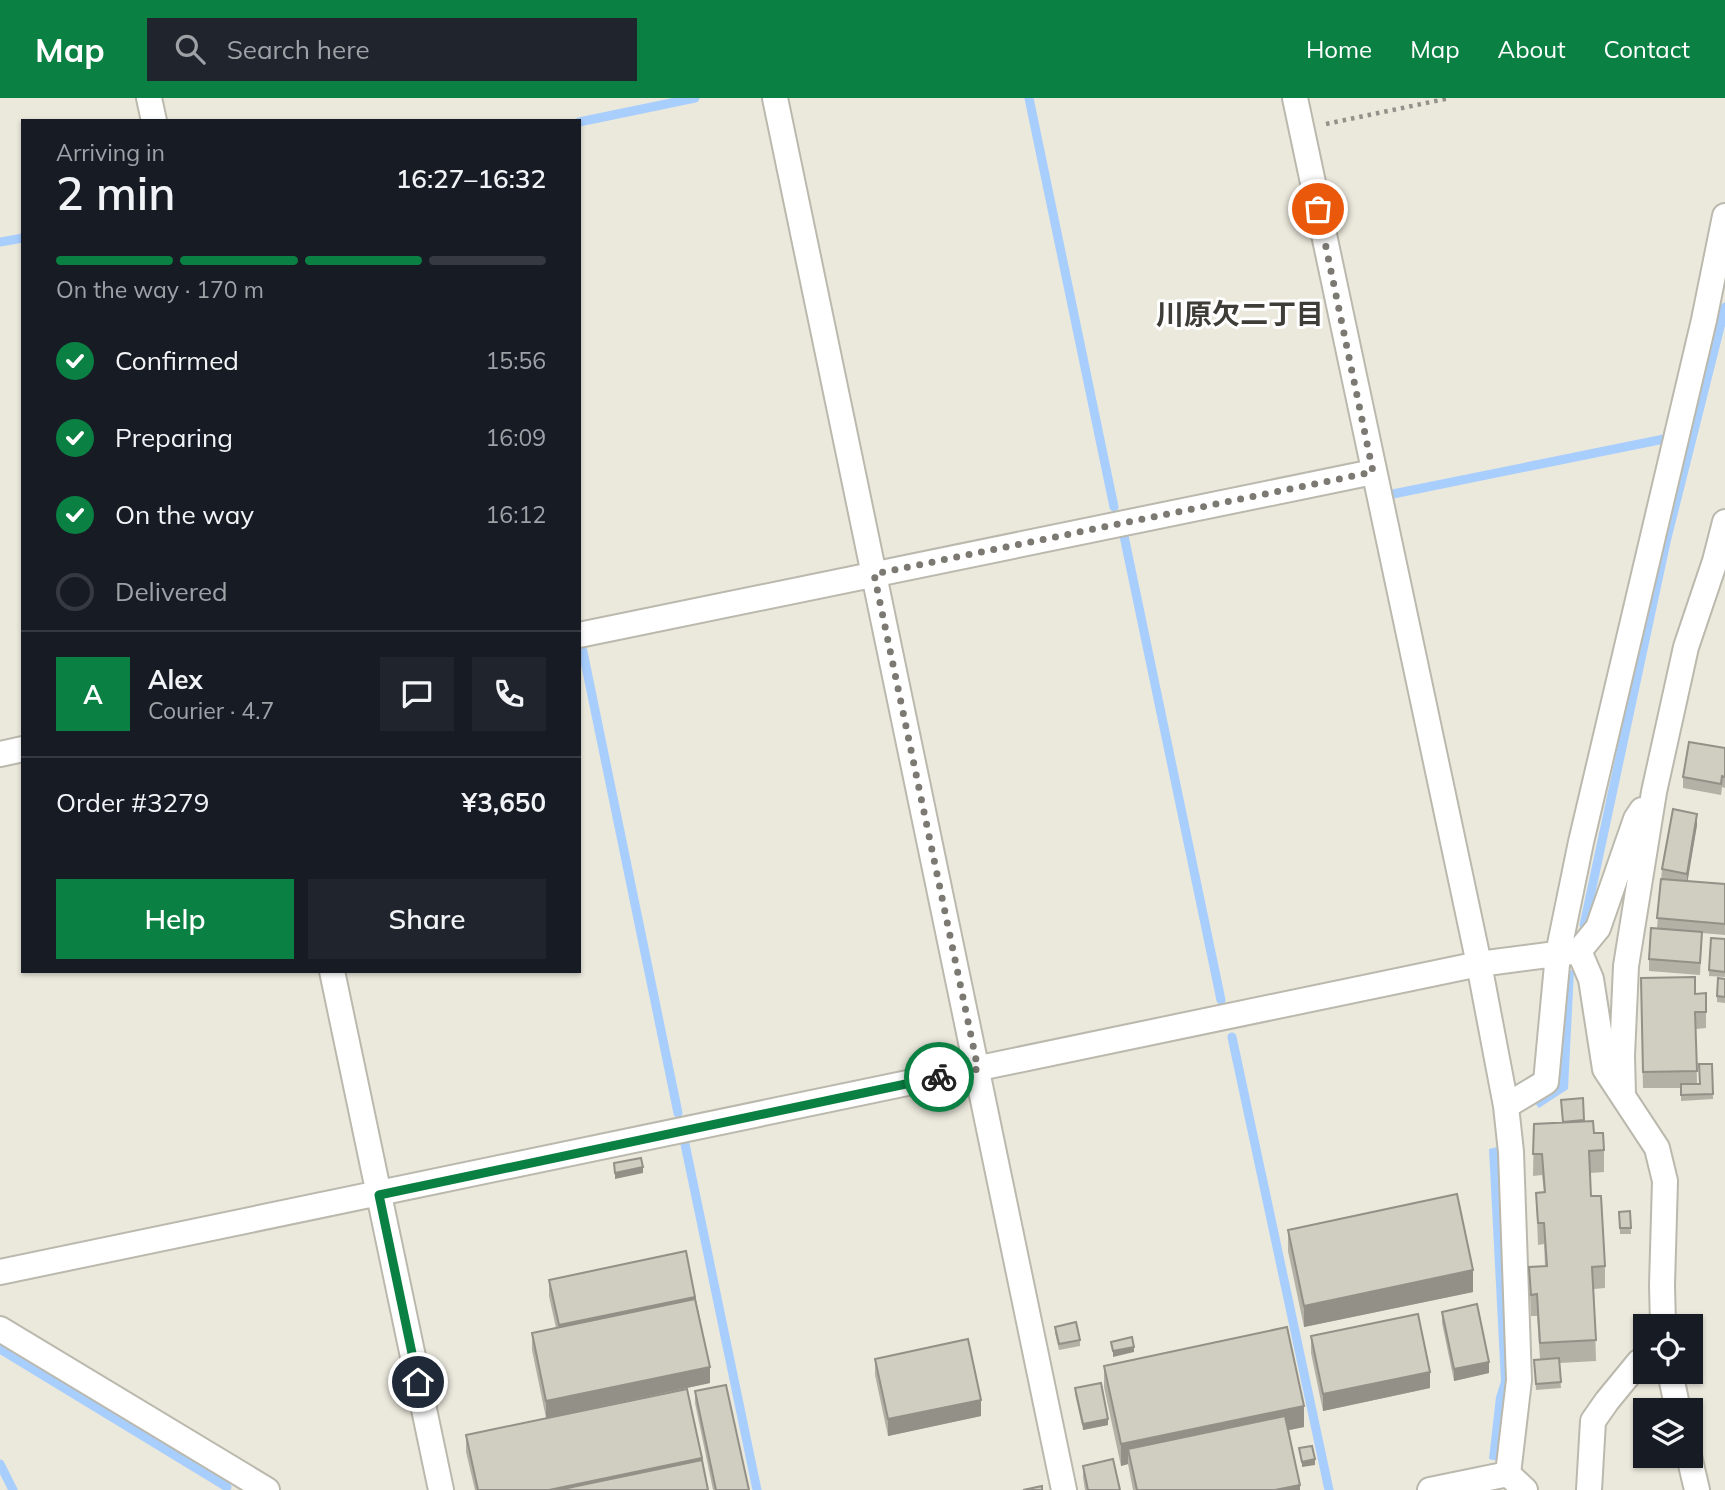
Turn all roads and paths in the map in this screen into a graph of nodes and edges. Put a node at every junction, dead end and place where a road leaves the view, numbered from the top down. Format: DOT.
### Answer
graph roads {
  1 [pos="149,98"];
  2 [pos="775,98"];
  3 [pos="1295,98"];
  4 [pos="1450,98"];
  5 [pos="154,119"];
  6 [pos="1302,130"];
  7 [pos="1725,216"];
  8 [pos="1373,472"];
  9 [pos="1725,522"];
  10 [pos="874,574"];
  11 [pos="581,635"];
  12 [pos="21,750"];
  13 [pos="0,754"];
  14 [pos="1654,792"];
  15 [pos="1568,953"];
  16 [pos="1479,964"];
  17 [pos="332,973"];
  18 [pos="978,1069"];
  19 [pos="1623,1095"];
  20 [pos="1506,1106"];
  21 [pos="379,1195"];
  22 [pos="0,1272"];
  23 [pos="1662,1314"];
  24 [pos="0,1329"];
  25 [pos="1633,1369"];
  26 [pos="1692,1468"];
  27 [pos="1514,1483"];
  28 [pos="262,1489"];
  29 [pos="440,1490"];
  30 [pos="1064,1490"];
  31 [pos="1430,1490"];
  32 [pos="1589,1490"];
  33 [pos="1697,1490"];
  1 -- 5 [label="street"];
  2 -- 10 [label="street"];
  3 -- 6 [label="street"];
  4 -- 6 [label="path"];
  6 -- 8 [label="street"];
  7 -- 15 [label="street"];
  8 -- 10 [label="street"];
  8 -- 16 [label="street"];
  9 -- 14 [label="street"];
  10 -- 11 [label="street"];
  10 -- 18 [label="street"];
  12 -- 13 [label="street"];
  14 -- 15 [label="street"];
  14 -- 19 [label="street"];
  15 -- 16 [label="street"];
  15 -- 19 [label="street"];
  15 -- 20 [label="street"];
  16 -- 18 [label="street"];
  16 -- 20 [label="street"];
  17 -- 21 [label="street"];
  18 -- 21 [label="street"];
  18 -- 30 [label="street"];
  19 -- 23 [label="street"];
  20 -- 27 [label="street"];
  21 -- 22 [label="street"];
  21 -- 29 [label="street"];
  24 -- 28 [label="street"];
  25 -- 32 [label="street"];
  26 -- 33 [label="street"];
  27 -- 31 [label="street"];
}
